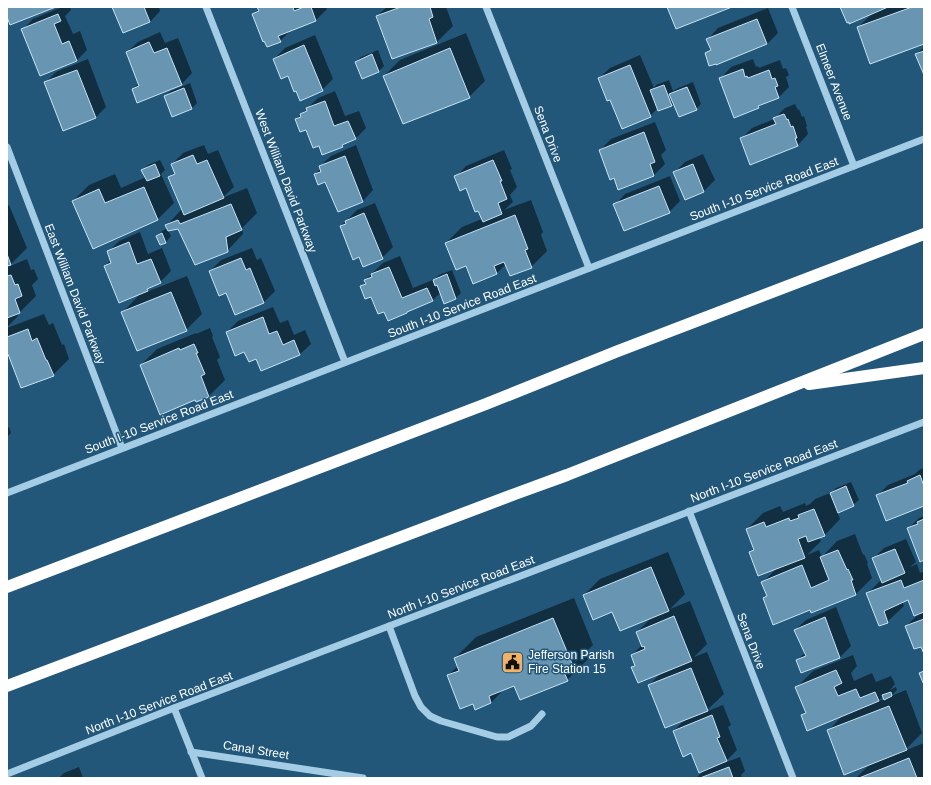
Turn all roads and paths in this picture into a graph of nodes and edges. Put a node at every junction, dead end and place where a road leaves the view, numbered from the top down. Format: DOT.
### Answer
graph roads {
  1 [pos="206,7"];
  2 [pos="486,7"];
  3 [pos="792,7"];
  4 [pos="924,139"];
  5 [pos="7,147"];
  6 [pos="854,166"];
  7 [pos="924,234"];
  8 [pos="589,268"];
  9 [pos="924,334"];
  10 [pos="345,362"];
  11 [pos="924,368"];
  12 [pos="788,387"];
  13 [pos="924,422"];
  14 [pos="122,448"];
  15 [pos="7,492"];
  16 [pos="689,511"];
  17 [pos="7,587"];
  18 [pos="389,626"];
  19 [pos="7,686"];
  20 [pos="174,708"];
  21 [pos="542,714"];
  22 [pos="192,752"];
  23 [pos="7,774"];
  24 [pos="202,778"];
  25 [pos="363,778"];
  26 [pos="793,778"];
  1 -- 10 [label="street, West William David Parkway"];
  2 -- 8 [label="street, Sena Drive"];
  3 -- 6 [label="street, Elmeer Avenue"];
  4 -- 6 [label="street, South I-10 Service Road East"];
  5 -- 14 [label="street, East William David Parkway"];
  6 -- 8 [label="street, South I-10 Service Road East"];
  7 -- 17 [label="highway"];
  8 -- 10 [label="street, South I-10 Service Road East"];
  9 -- 12 [label="highway"];
  10 -- 14 [label="street, South I-10 Service Road East"];
  11 -- 12 [label="highway"];
  12 -- 19 [label="highway"];
  13 -- 16 [label="street, North I-10 Service Road East"];
  14 -- 15 [label="street, South I-10 Service Road East"];
  16 -- 18 [label="street, North I-10 Service Road East"];
  16 -- 26 [label="street, Sena Drive"];
  18 -- 20 [label="street, North I-10 Service Road East"];
  18 -- 21 [label="street"];
  20 -- 22 [label="street"];
  20 -- 23 [label="street, North I-10 Service Road East"];
  22 -- 24 [label="street"];
  22 -- 25 [label="street, Canal Street"];
}
